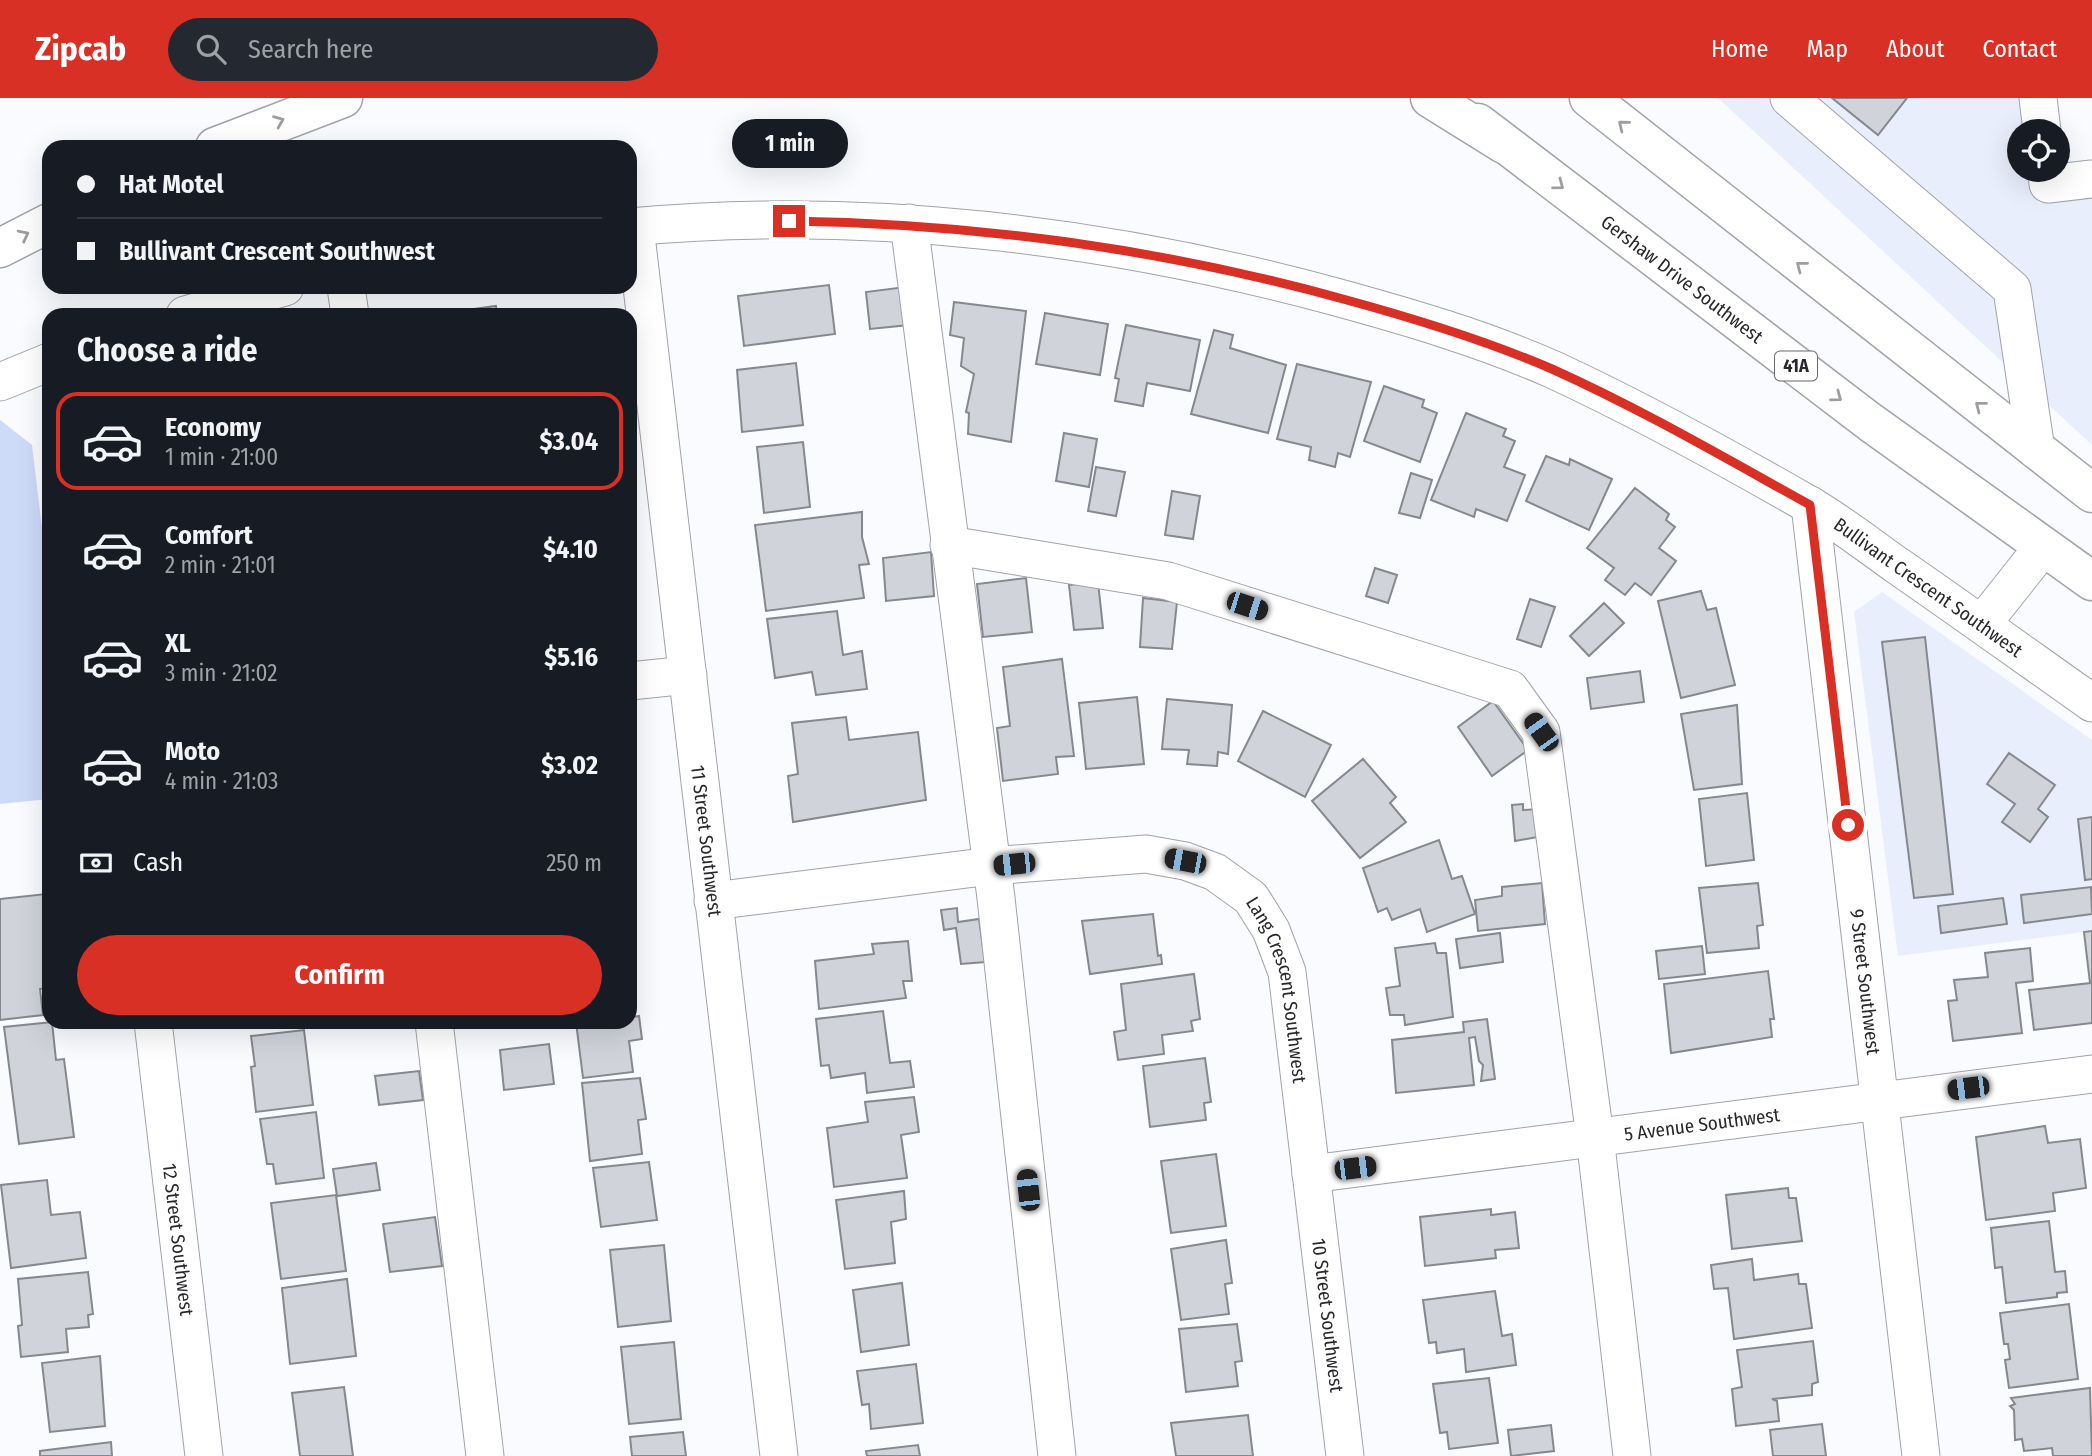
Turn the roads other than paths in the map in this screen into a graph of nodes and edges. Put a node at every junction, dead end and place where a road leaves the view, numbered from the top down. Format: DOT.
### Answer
graph roads {
  1 [pos="343,98"];
  2 [pos="1430,98"];
  3 [pos="1446,98"];
  4 [pos="1589,98"];
  5 [pos="1788,98"];
  6 [pos="2038,98"];
  7 [pos="2041,119"];
  8 [pos="233,140"];
  9 [pos="1504,144"];
  10 [pos="2092,179"];
  11 [pos="2048,182"];
  12 [pos="2066,182"];
  13 [pos="2070,182"];
  14 [pos="909,223"];
  15 [pos="42,227"];
  16 [pos="637,227"];
  17 [pos="0,248"];
  18 [pos="637,260"];
  19 [pos="260,294"];
  20 [pos="210,308"];
  21 [pos="42,365"];
  22 [pos="0,382"];
  23 [pos="2036,450"];
  24 [pos="2092,493"];
  25 [pos="1810,505"];
  26 [pos="948,545"];
  27 [pos="2043,547"];
  28 [pos="2092,581"];
  29 [pos="1982,624"];
  30 [pos="688,675"];
  31 [pos="637,680"];
  32 [pos="2092,703"];
  33 [pos="991,866"];
  34 [pos="713,901"];
  35 [pos="154,1029"];
  36 [pos="435,1029"];
  37 [pos="2092,1074"];
  38 [pos="1880,1099"];
  39 [pos="1595,1137"];
  40 [pos="1311,1174"];
  41 [pos="204,1456"];
  42 [pos="485,1456"];
  43 [pos="779,1456"];
  44 [pos="1057,1456"];
  45 [pos="1345,1456"];
  46 [pos="1632,1456"];
  47 [pos="1921,1456"];
  8 -- 1 [label="main road, one-way"];
  2 -- 9 [label="main road"];
  3 -- 9 [label="main road, Gershaw Drive Southwest / 41A"];
  23 -- 4 [label="main road, one-way"];
  5 -- 23 [label="street"];
  6 -- 7 [label="street"];
  9 -- 27 [label="main road, Gershaw Drive Southwest / 41A, one-way"];
  10 -- 13 [label="street"];
  11 -- 12 [label="street"];
  14 -- 16 [label="street, Bullivant Crescent Southwest"];
  14 -- 25 [label="street, Bullivant Crescent Southwest"];
  14 -- 26 [label="street"];
  17 -- 15 [label="main road, one-way"];
  18 -- 30 [label="street, 11 Street Southwest"];
  19 -- 20 [label="street"];
  21 -- 22 [label="street"];
  23 -- 24 [label="main road"];
  25 -- 29 [label="street, Bullivant Crescent Southwest"];
  25 -- 38 [label="street, 9 Street Southwest"];
  26 -- 33 [label="street"];
  26 -- 39 [label="street"];
  27 -- 28 [label="main road, Gershaw Drive Southwest / 41A"];
  27 -- 29 [label="street"];
  29 -- 32 [label="street, Bullivant Crescent Southwest"];
  30 -- 31 [label="street"];
  30 -- 34 [label="street, 11 Street Southwest"];
  33 -- 34 [label="street, Lang Crescent Southwest"];
  33 -- 40 [label="street, Lang Crescent Southwest"];
  33 -- 44 [label="street"];
  34 -- 43 [label="street, 11 Street Southwest"];
  35 -- 41 [label="street, 12 Street Southwest"];
  36 -- 42 [label="street"];
  37 -- 38 [label="street, 5 Avenue Southwest"];
  38 -- 39 [label="street, 5 Avenue Southwest"];
  38 -- 47 [label="street, 9 Street Southwest"];
  39 -- 40 [label="street, 5 Avenue Southwest"];
  39 -- 46 [label="street"];
  40 -- 45 [label="street, 10 Street Southwest"];
}
